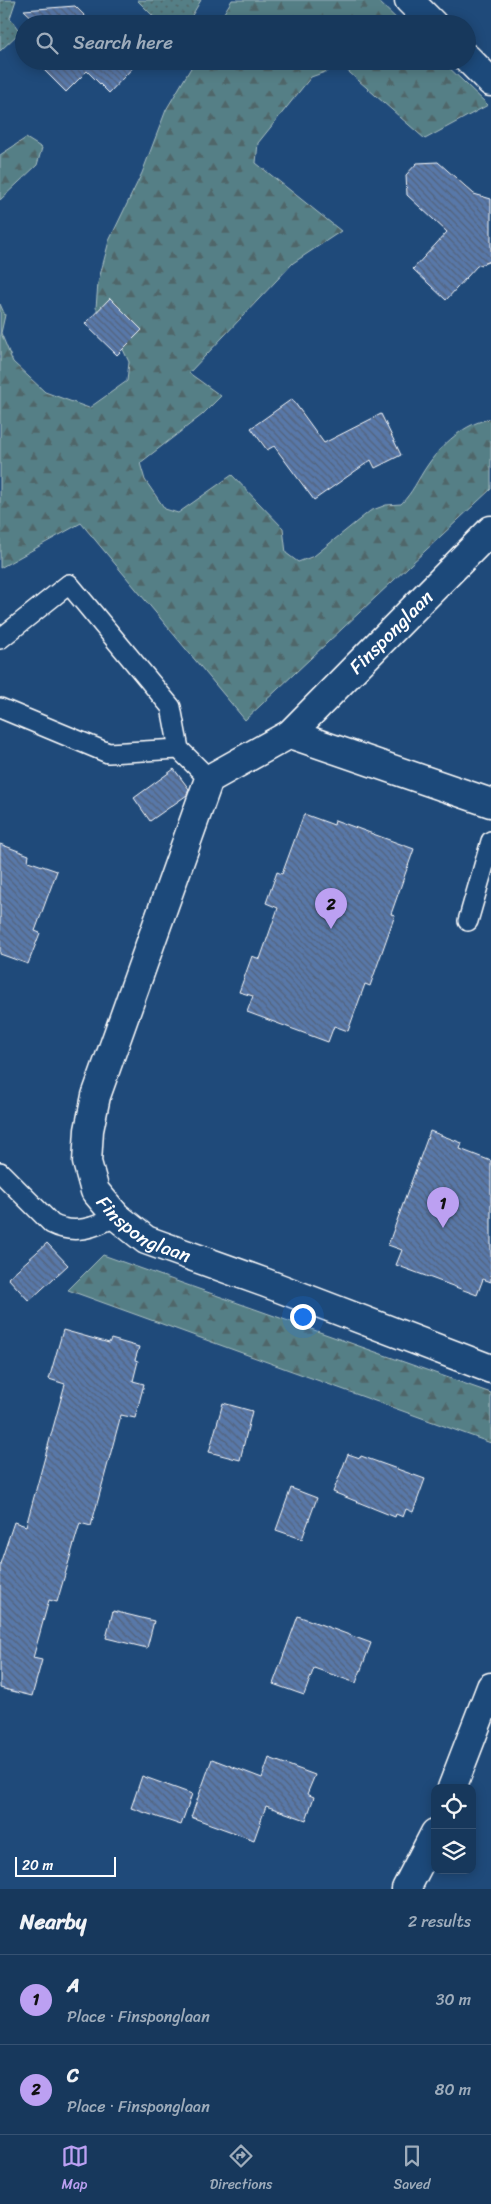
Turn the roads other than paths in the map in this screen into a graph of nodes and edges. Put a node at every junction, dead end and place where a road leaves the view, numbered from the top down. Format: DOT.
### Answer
graph roads {
  1 [pos="409,0"];
  2 [pos="424,15"];
  3 [pos="476,67"];
  4 [pos="491,82"];
  5 [pos="491,530"];
  6 [pos="0,640"];
  7 [pos="0,708"];
  8 [pos="290,734"];
  9 [pos="179,749"];
  10 [pos="209,779"];
  11 [pos="491,803"];
  12 [pos="491,841"];
  13 [pos="468,921"];
  14 [pos="0,1172"];
  15 [pos="116,1216"];
  16 [pos="491,1369"];
  17 [pos="491,1687"];
  18 [pos="454,1784"];
  19 [pos="431,1841"];
  20 [pos="431,1850"];
  21 [pos="406,1889"];
  22 [pos="422,1889"];
  1 -- 2 [label="street"];
  3 -- 4 [label="street"];
  5 -- 8 [label="street, Finsponglaan"];
  6 -- 9 [label="lane"];
  7 -- 9 [label="lane"];
  8 -- 10 [label="street, Finsponglaan"];
  8 -- 11 [label="street"];
  9 -- 10 [label="lane"];
  10 -- 15 [label="street, Finsponglaan"];
  12 -- 13 [label="lane"];
  14 -- 15 [label="lane"];
  15 -- 16 [label="street, Finsponglaan"];
  17 -- 18 [label="street"];
  19 -- 21 [label="street"];
  20 -- 22 [label="street"];
}
